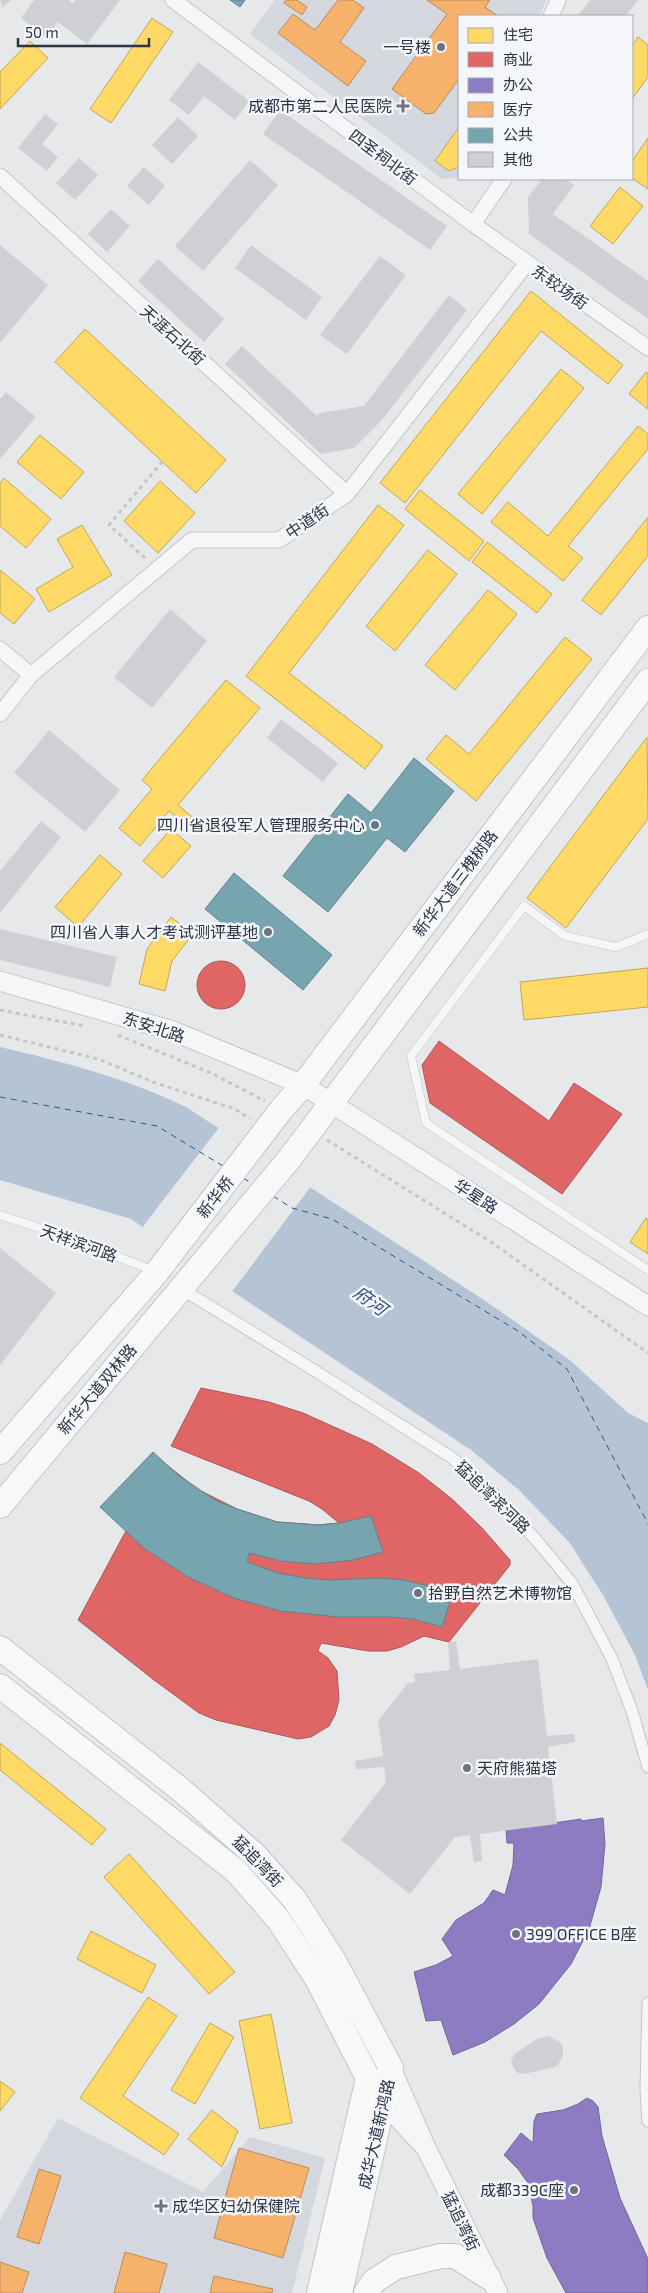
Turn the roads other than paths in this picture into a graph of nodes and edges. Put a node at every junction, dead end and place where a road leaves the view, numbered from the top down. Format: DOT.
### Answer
graph roads {
  1 [pos="173,0"];
  2 [pos="558,0"];
  3 [pos="551,15"];
  4 [pos="0,176"];
  5 [pos="503,180"];
  6 [pos="474,224"];
  7 [pos="527,263"];
  8 [pos="648,348"];
  9 [pos="347,494"];
  10 [pos="648,628"];
  11 [pos="0,649"];
  12 [pos="31,675"];
  13 [pos="648,681"];
  14 [pos="0,714"];
  15 [pos="648,934"];
  16 [pos="0,981"];
  17 [pos="303,1085"];
  18 [pos="332,1104"];
  19 [pos="265,1134"];
  20 [pos="290,1158"];
  21 [pos="0,1215"];
  22 [pos="162,1264"];
  23 [pos="648,1270"];
  24 [pos="188,1280"];
  25 [pos="648,1306"];
  26 [pos="0,1452"];
  27 [pos="0,1506"];
  28 [pos="0,1648"];
  29 [pos="0,1686"];
  30 [pos="648,1767"];
  31 [pos="648,2002"];
  32 [pos="392,2068"];
  33 [pos="368,2078"];
  34 [pos="382,2102"];
  35 [pos="648,2121"];
  36 [pos="426,2148"];
  37 [pos="493,2285"];
  38 [pos="319,2293"];
  39 [pos="340,2293"];
  40 [pos="366,2293"];
  1 -- 6 [label="street, 四圣祠北街"];
  2 -- 3 [label="street"];
  4 -- 9 [label="street, 天涯石北街"];
  5 -- 6 [label="street"];
  6 -- 7 [label="street, 东较场街"];
  7 -- 8 [label="street, 东较场街"];
  7 -- 9 [label="street, 中道街"];
  9 -- 12 [label="street, 中道街"];
  10 -- 17 [label="main road, 新华大道三槐树路"];
  11 -- 12 [label="street"];
  12 -- 14 [label="street, 中道街"];
  13 -- 18 [label="main road, 新华大道三槐树路"];
  15 -- 23 [label="lane"];
  16 -- 17 [label="street, 东安北路"];
  17 -- 18 [label="street, 华星路"];
  17 -- 19 [label="main road, 新华大道三槐树路"];
  18 -- 20 [label="main road, 新华大道三槐树路"];
  18 -- 25 [label="street, 华星路"];
  19 -- 22 [label="main road, 新华桥"];
  20 -- 24 [label="main road, 新华桥"];
  21 -- 22 [label="lane, 天祥滨河路"];
  22 -- 26 [label="main road, 新华大道双林路"];
  24 -- 27 [label="main road, 新华大道双林路"];
  24 -- 30 [label="street, 猛追湾滨河路"];
  28 -- 32 [label="main road, 猛追湾街"];
  29 -- 33 [label="main road, 猛追湾街"];
  31 -- 35 [label="street"];
  32 -- 33 [label="street, 成华大道新鸿路"];
  32 -- 34 [label="main road, 成华大道新鸿路"];
  32 -- 36 [label="street, 猛追湾街"];
  33 -- 34 [label="street, 猛追湾街"];
  33 -- 38 [label="main road, 成华大道新鸿路"];
  34 -- 36 [label="street, 猛追湾街"];
  34 -- 39 [label="main road, 成华大道新鸿路"];
  36 -- 37 [label="street, 猛追湾街"];
  37 -- 40 [label="main road"];
}
